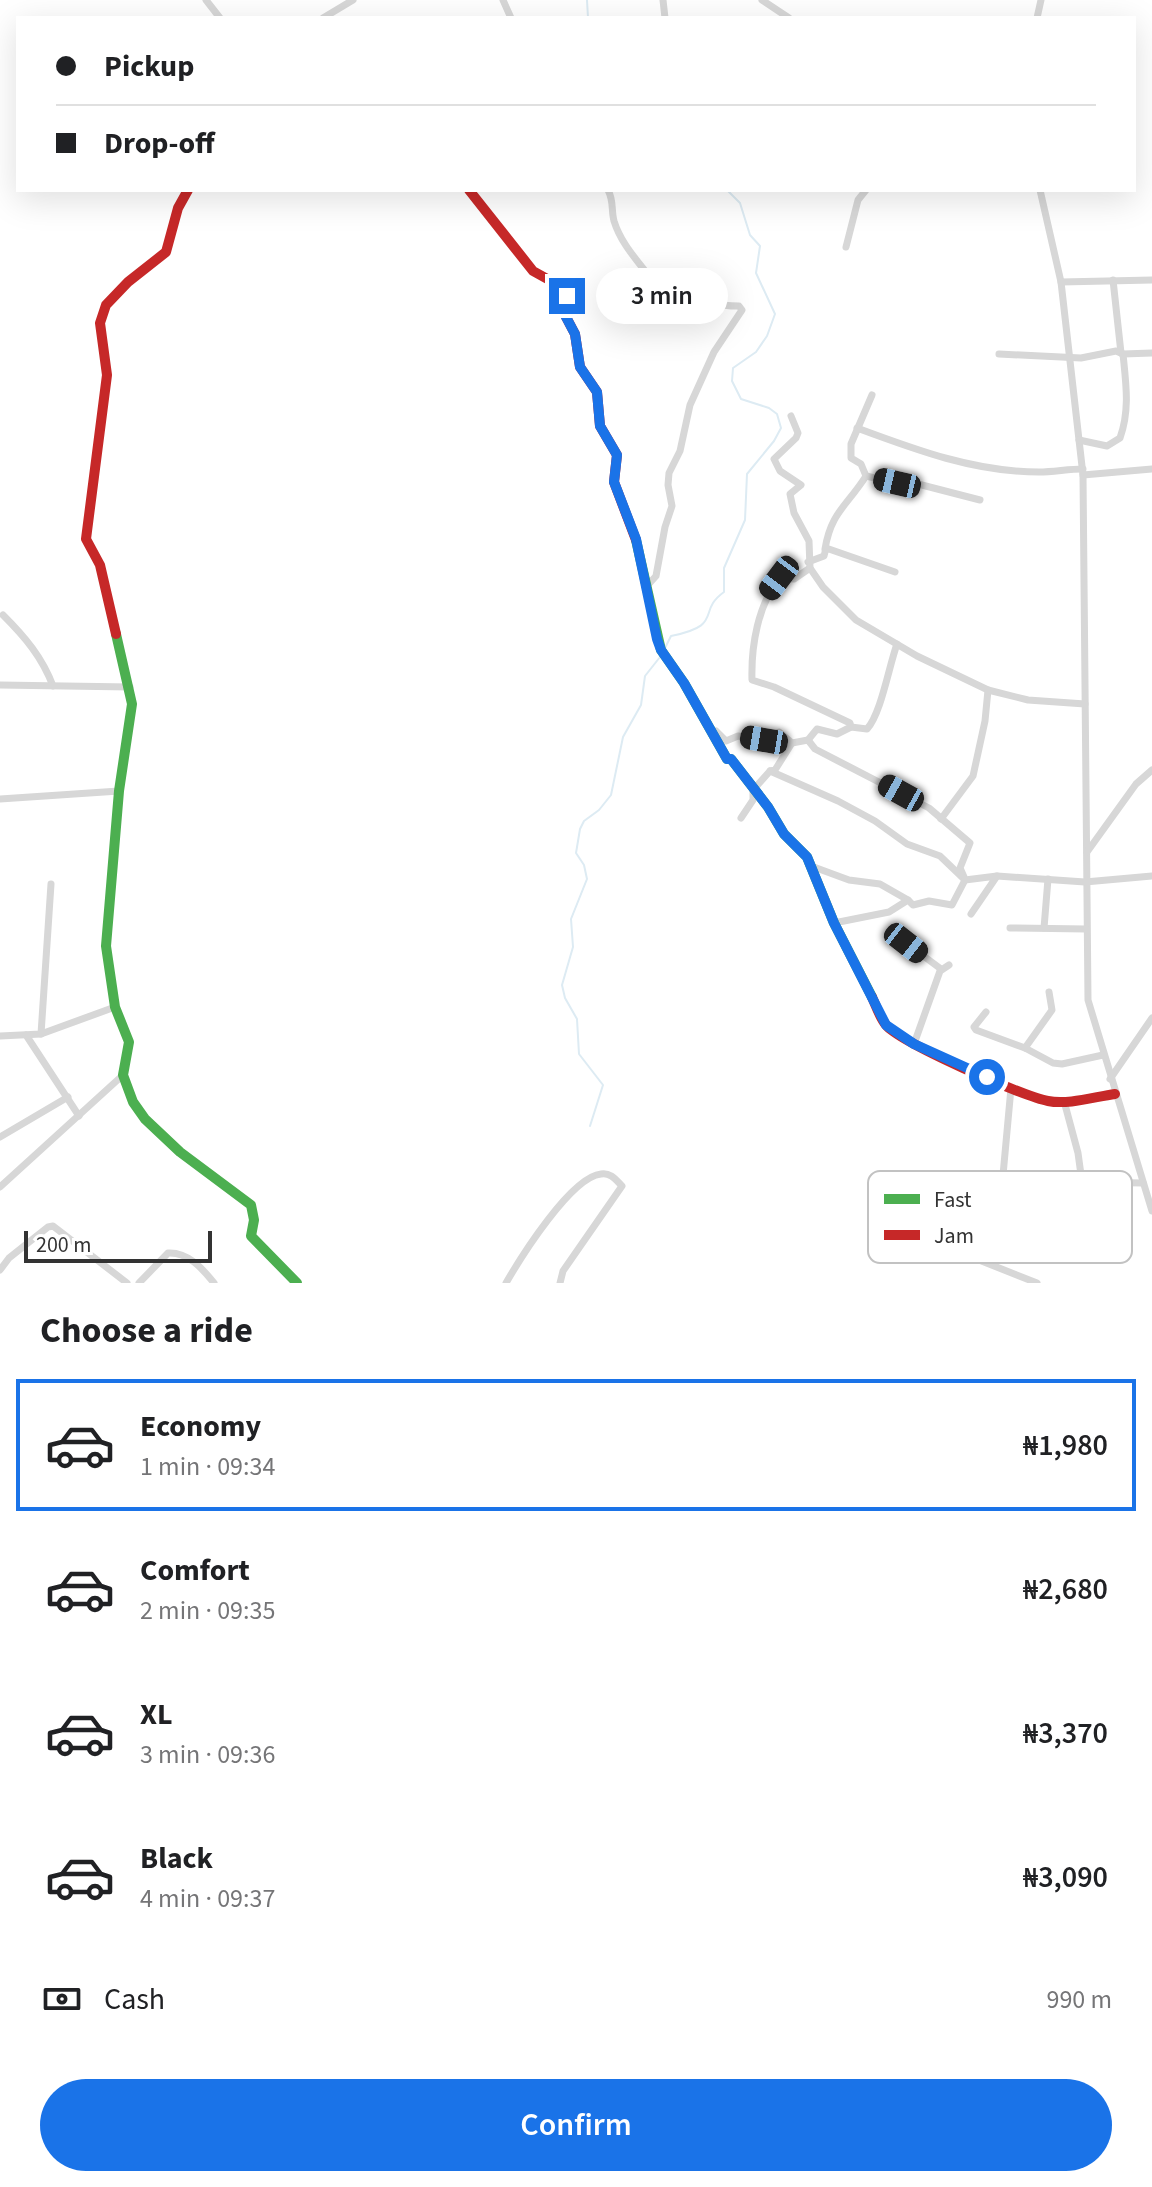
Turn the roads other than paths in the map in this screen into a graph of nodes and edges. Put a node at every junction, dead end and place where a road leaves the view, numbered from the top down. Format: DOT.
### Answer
graph roads {
  1 [pos="206,0"];
  2 [pos="353,0"];
  3 [pos="762,0"];
  4 [pos="337,14"];
  5 [pos="218,16"];
  6 [pos="786,16"];
  7 [pos="187,192"];
  8 [pos="471,192"];
  9 [pos="609,192"];
  10 [pos="864,192"];
  11 [pos="1040,192"];
  12 [pos="846,247"];
  13 [pos="1149,277"];
  14 [pos="1113,280"];
  15 [pos="1061,282"];
  16 [pos="1152,353"];
  17 [pos="999,354"];
  18 [pos="1122,354"];
  19 [pos="1070,357"];
  20 [pos="872,395"];
  21 [pos="791,416"];
  22 [pos="857,428"];
  23 [pos="1079,440"];
  24 [pos="1152,470"];
  25 [pos="1083,472"];
  26 [pos="866,476"];
  27 [pos="980,500"];
  28 [pos="824,556"];
  29 [pos="809,565"];
  30 [pos="895,572"];
  31 [pos="647,586"];
  32 [pos="3,615"];
  33 [pos="897,644"];
  34 [pos="0,685"];
  35 [pos="53,686"];
  36 [pos="130,687"];
  37 [pos="988,690"];
  38 [pos="1085,704"];
  39 [pos="701,714"];
  40 [pos="851,727"];
  41 [pos="808,740"];
  42 [pos="792,743"];
  43 [pos="1152,770"];
  44 [pos="770,771"];
  45 [pos="753,790"];
  46 [pos="119,791"];
  47 [pos="0,799"];
  48 [pos="741,818"];
  49 [pos="941,819"];
  50 [pos="1086,854"];
  51 [pos="811,866"];
  52 [pos="997,876"];
  53 [pos="1152,876"];
  54 [pos="1048,879"];
  55 [pos="965,880"];
  56 [pos="1085,882"];
  57 [pos="51,884"];
  58 [pos="908,900"];
  59 [pos="971,914"];
  60 [pos="834,923"];
  61 [pos="1010,928"];
  62 [pos="1044,928"];
  63 [pos="1086,929"];
  64 [pos="906,943"];
  65 [pos="1049,992"];
  66 [pos="115,1007"];
  67 [pos="986,1012"];
  68 [pos="1152,1018"];
  69 [pos="41,1034"];
  70 [pos="26,1035"];
  71 [pos="0,1036"];
  72 [pos="914,1044"];
  73 [pos="1025,1048"];
  74 [pos="1103,1055"];
  75 [pos="123,1075"];
  76 [pos="1110,1079"];
  77 [pos="1011,1088"];
  78 [pos="1115,1094"];
  79 [pos="68,1097"];
  80 [pos="1064,1101"];
  81 [pos="79,1116"];
  82 [pos="0,1137"];
  83 [pos="1003,1171"];
  84 [pos="1080,1171"];
  85 [pos="1132,1183"];
  86 [pos="1143,1183"];
  87 [pos="0,1187"];
  88 [pos="1152,1211"];
  89 [pos="987,1263"];
  90 [pos="0,1270"];
  91 [pos="127,1283"];
  92 [pos="139,1283"];
  93 [pos="214,1283"];
  94 [pos="297,1283"];
  95 [pos="506,1283"];
  96 [pos="560,1283"];
  97 [pos="1037,1283"];
  1 -- 5 [label="street"];
  2 -- 4 [label="street"];
  3 -- 6 [label="street"];
  7 -- 36 [label="street"];
  8 -- 31 [label="street"];
  9 -- 31 [label="street"];
  10 -- 12 [label="street"];
  11 -- 15 [label="street"];
  13 -- 14 [label="street"];
  14 -- 15 [label="street"];
  14 -- 18 [label="street"];
  15 -- 19 [label="street"];
  16 -- 18 [label="street"];
  17 -- 19 [label="street"];
  18 -- 19 [label="street"];
  18 -- 23 [label="street"];
  19 -- 23 [label="street"];
  20 -- 22 [label="street"];
  21 -- 29 [label="street"];
  22 -- 25 [label="street"];
  22 -- 26 [label="street"];
  23 -- 25 [label="street"];
  24 -- 25 [label="street"];
  25 -- 38 [label="street"];
  26 -- 27 [label="street"];
  26 -- 28 [label="street"];
  28 -- 29 [label="street"];
  28 -- 30 [label="street"];
  29 -- 33 [label="street"];
  29 -- 40 [label="street"];
  31 -- 39 [label="street"];
  32 -- 35 [label="street"];
  33 -- 37 [label="street"];
  33 -- 40 [label="street"];
  34 -- 35 [label="street"];
  35 -- 36 [label="street"];
  36 -- 46 [label="street"];
  37 -- 38 [label="street"];
  37 -- 49 [label="street"];
  38 -- 50 [label="street"];
  39 -- 42 [label="street"];
  39 -- 45 [label="street"];
  40 -- 41 [label="street"];
  41 -- 42 [label="street"];
  41 -- 49 [label="street"];
  42 -- 44 [label="street"];
  43 -- 50 [label="street"];
  44 -- 45 [label="street"];
  44 -- 55 [label="street"];
  45 -- 48 [label="street"];
  45 -- 51 [label="street"];
  46 -- 47 [label="street"];
  46 -- 66 [label="street"];
  49 -- 55 [label="street"];
  50 -- 56 [label="street"];
  51 -- 58 [label="street"];
  51 -- 60 [label="street"];
  52 -- 54 [label="street"];
  52 -- 55 [label="street"];
  52 -- 59 [label="street"];
  53 -- 56 [label="street"];
  54 -- 56 [label="street"];
  54 -- 62 [label="street"];
  55 -- 58 [label="street"];
  56 -- 63 [label="street"];
  57 -- 69 [label="street"];
  58 -- 60 [label="street"];
  60 -- 72 [label="street"];
  61 -- 62 [label="street"];
  62 -- 63 [label="street"];
  63 -- 74 [label="street"];
  64 -- 72 [label="street"];
  65 -- 73 [label="street"];
  66 -- 69 [label="street"];
  66 -- 75 [label="street"];
  67 -- 73 [label="street"];
  68 -- 76 [label="street"];
  69 -- 70 [label="street"];
  70 -- 71 [label="street"];
  70 -- 79 [label="street"];
  72 -- 77 [label="street"];
  73 -- 74 [label="street"];
  74 -- 76 [label="street"];
  75 -- 81 [label="street"];
  75 -- 94 [label="street"];
  76 -- 78 [label="street"];
  77 -- 80 [label="street"];
  77 -- 83 [label="street"];
  78 -- 80 [label="street"];
  78 -- 86 [label="street"];
  79 -- 81 [label="street"];
  79 -- 82 [label="street"];
  80 -- 84 [label="street"];
  81 -- 87 [label="street"];
  85 -- 86 [label="street"];
  86 -- 88 [label="street"];
  89 -- 97 [label="street"];
  90 -- 91 [label="street"];
  92 -- 93 [label="street"];
  95 -- 96 [label="street"];
}
